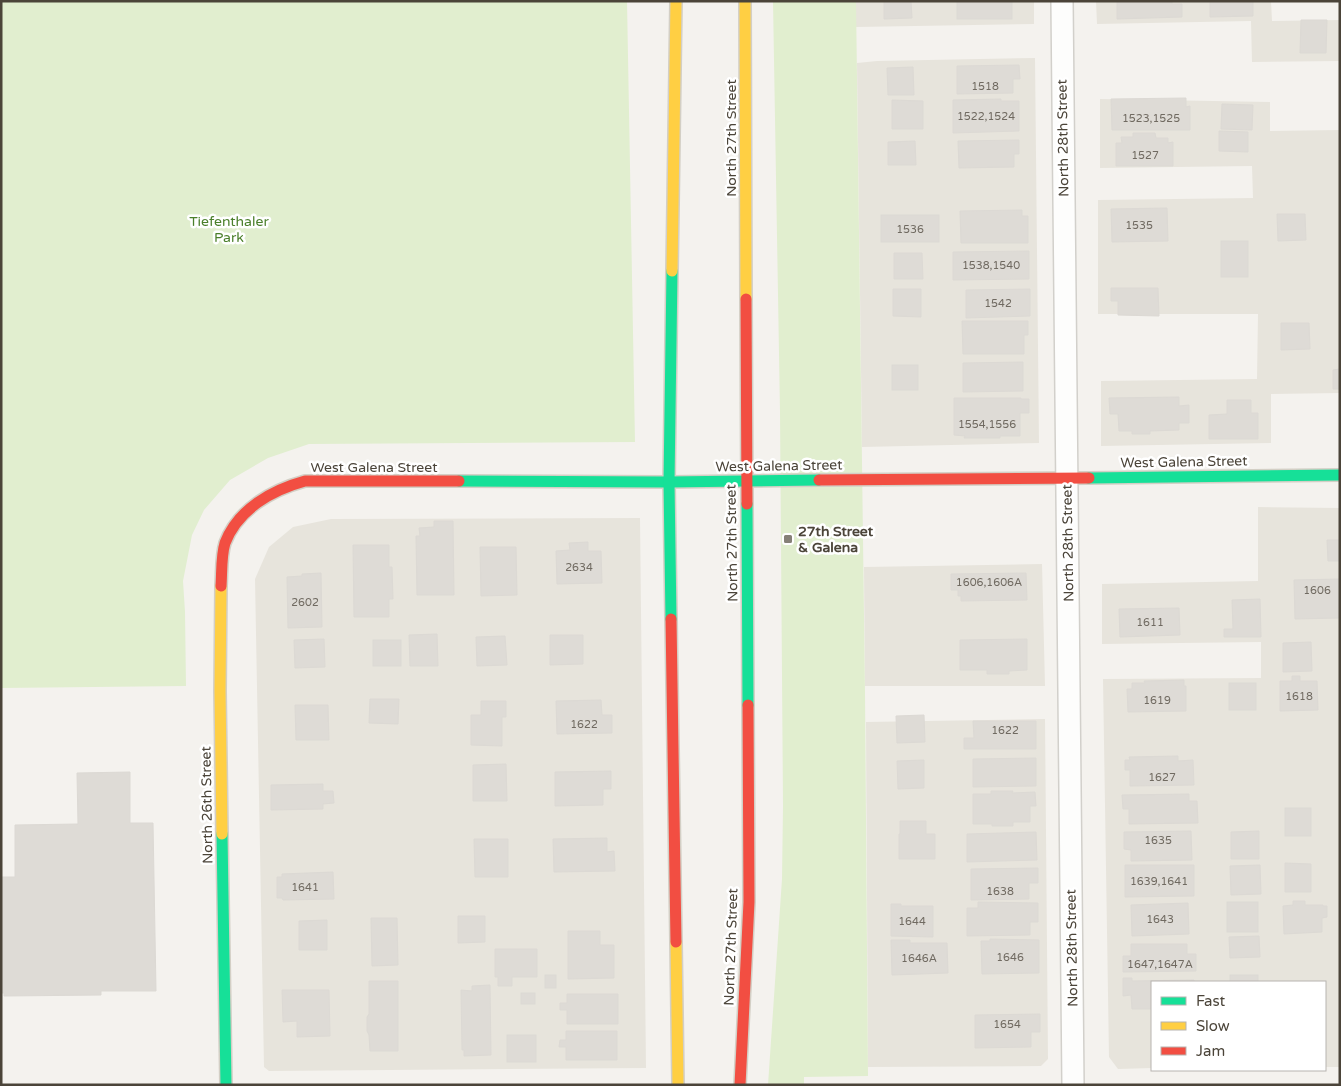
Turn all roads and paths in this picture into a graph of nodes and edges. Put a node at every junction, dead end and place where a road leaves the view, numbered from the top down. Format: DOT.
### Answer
graph roads {
  1 [pos="676,1"];
  2 [pos="745,1"];
  3 [pos="1062,1"];
  4 [pos="1340,475"];
  5 [pos="1067,478"];
  6 [pos="746,481"];
  7 [pos="669,482"];
  8 [pos="234,527"];
  9 [pos="226,1085"];
  10 [pos="678,1085"];
  11 [pos="740,1085"];
  12 [pos="1073,1085"];
  1 -- 7 [label="main road"];
  2 -- 6 [label="main road, North 27th Street"];
  3 -- 5 [label="street, North 28th Street"];
  4 -- 5 [label="main road, West Galena Street"];
  5 -- 6 [label="main road, West Galena Street"];
  5 -- 12 [label="street, North 28th Street"];
  6 -- 7 [label="main road, West Galena Street"];
  6 -- 11 [label="main road, North 27th Street"];
  7 -- 8 [label="main road, West Galena Street"];
  7 -- 10 [label="main road"];
  8 -- 9 [label="main road, North 26th Street"];
}
